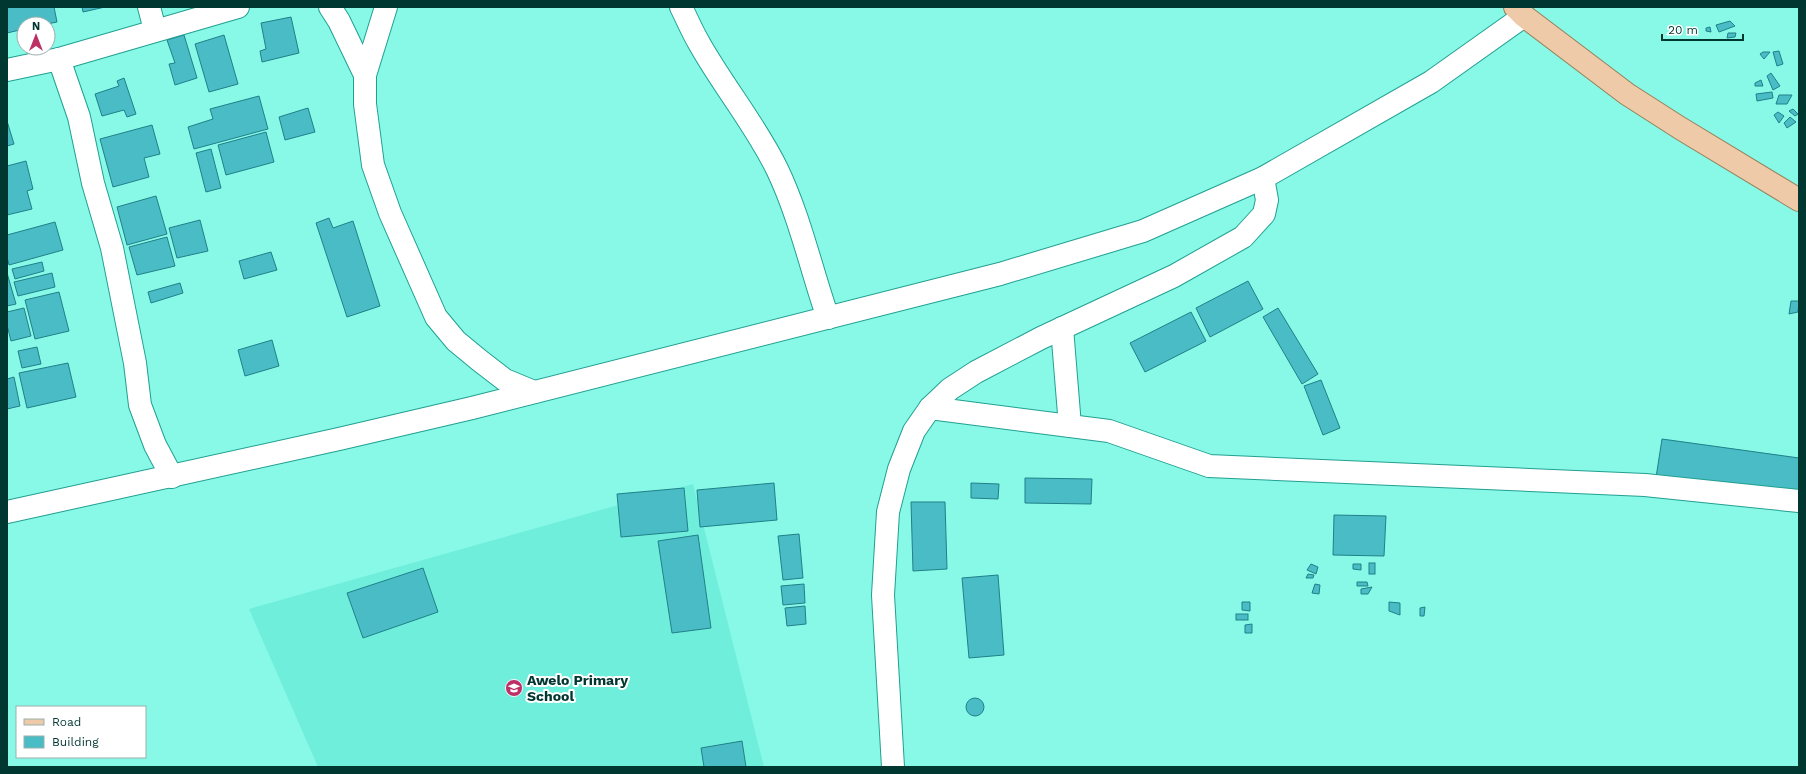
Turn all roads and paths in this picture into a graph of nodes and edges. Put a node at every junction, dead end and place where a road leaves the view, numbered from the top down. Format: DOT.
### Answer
graph roads {
  1 [pos="149,7"];
  2 [pos="238,7"];
  3 [pos="330,7"];
  4 [pos="386,7"];
  5 [pos="682,7"];
  6 [pos="1519,12"];
  7 [pos="155,30"];
  8 [pos="59,59"];
  9 [pos="7,70"];
  10 [pos="365,75"];
  11 [pos="1263,178"];
  12 [pos="1799,200"];
  13 [pos="828,318"];
  14 [pos="1062,328"];
  15 [pos="534,392"];
  16 [pos="930,408"];
  17 [pos="1070,426"];
  18 [pos="172,476"];
  19 [pos="1799,501"];
  20 [pos="7,512"];
  21 [pos="893,767"];
  1 -- 7 [label="street"];
  2 -- 7 [label="street"];
  3 -- 10 [label="street"];
  4 -- 10 [label="street"];
  5 -- 13 [label="street"];
  6 -- 11 [label="street"];
  6 -- 12 [label="main road"];
  7 -- 8 [label="street"];
  8 -- 9 [label="street"];
  8 -- 18 [label="street"];
  10 -- 15 [label="street"];
  11 -- 13 [label="street"];
  11 -- 14 [label="street"];
  13 -- 15 [label="street"];
  14 -- 16 [label="street"];
  14 -- 17 [label="street"];
  15 -- 18 [label="street"];
  16 -- 17 [label="street"];
  16 -- 21 [label="street"];
  17 -- 19 [label="street"];
  18 -- 20 [label="street"];
}
